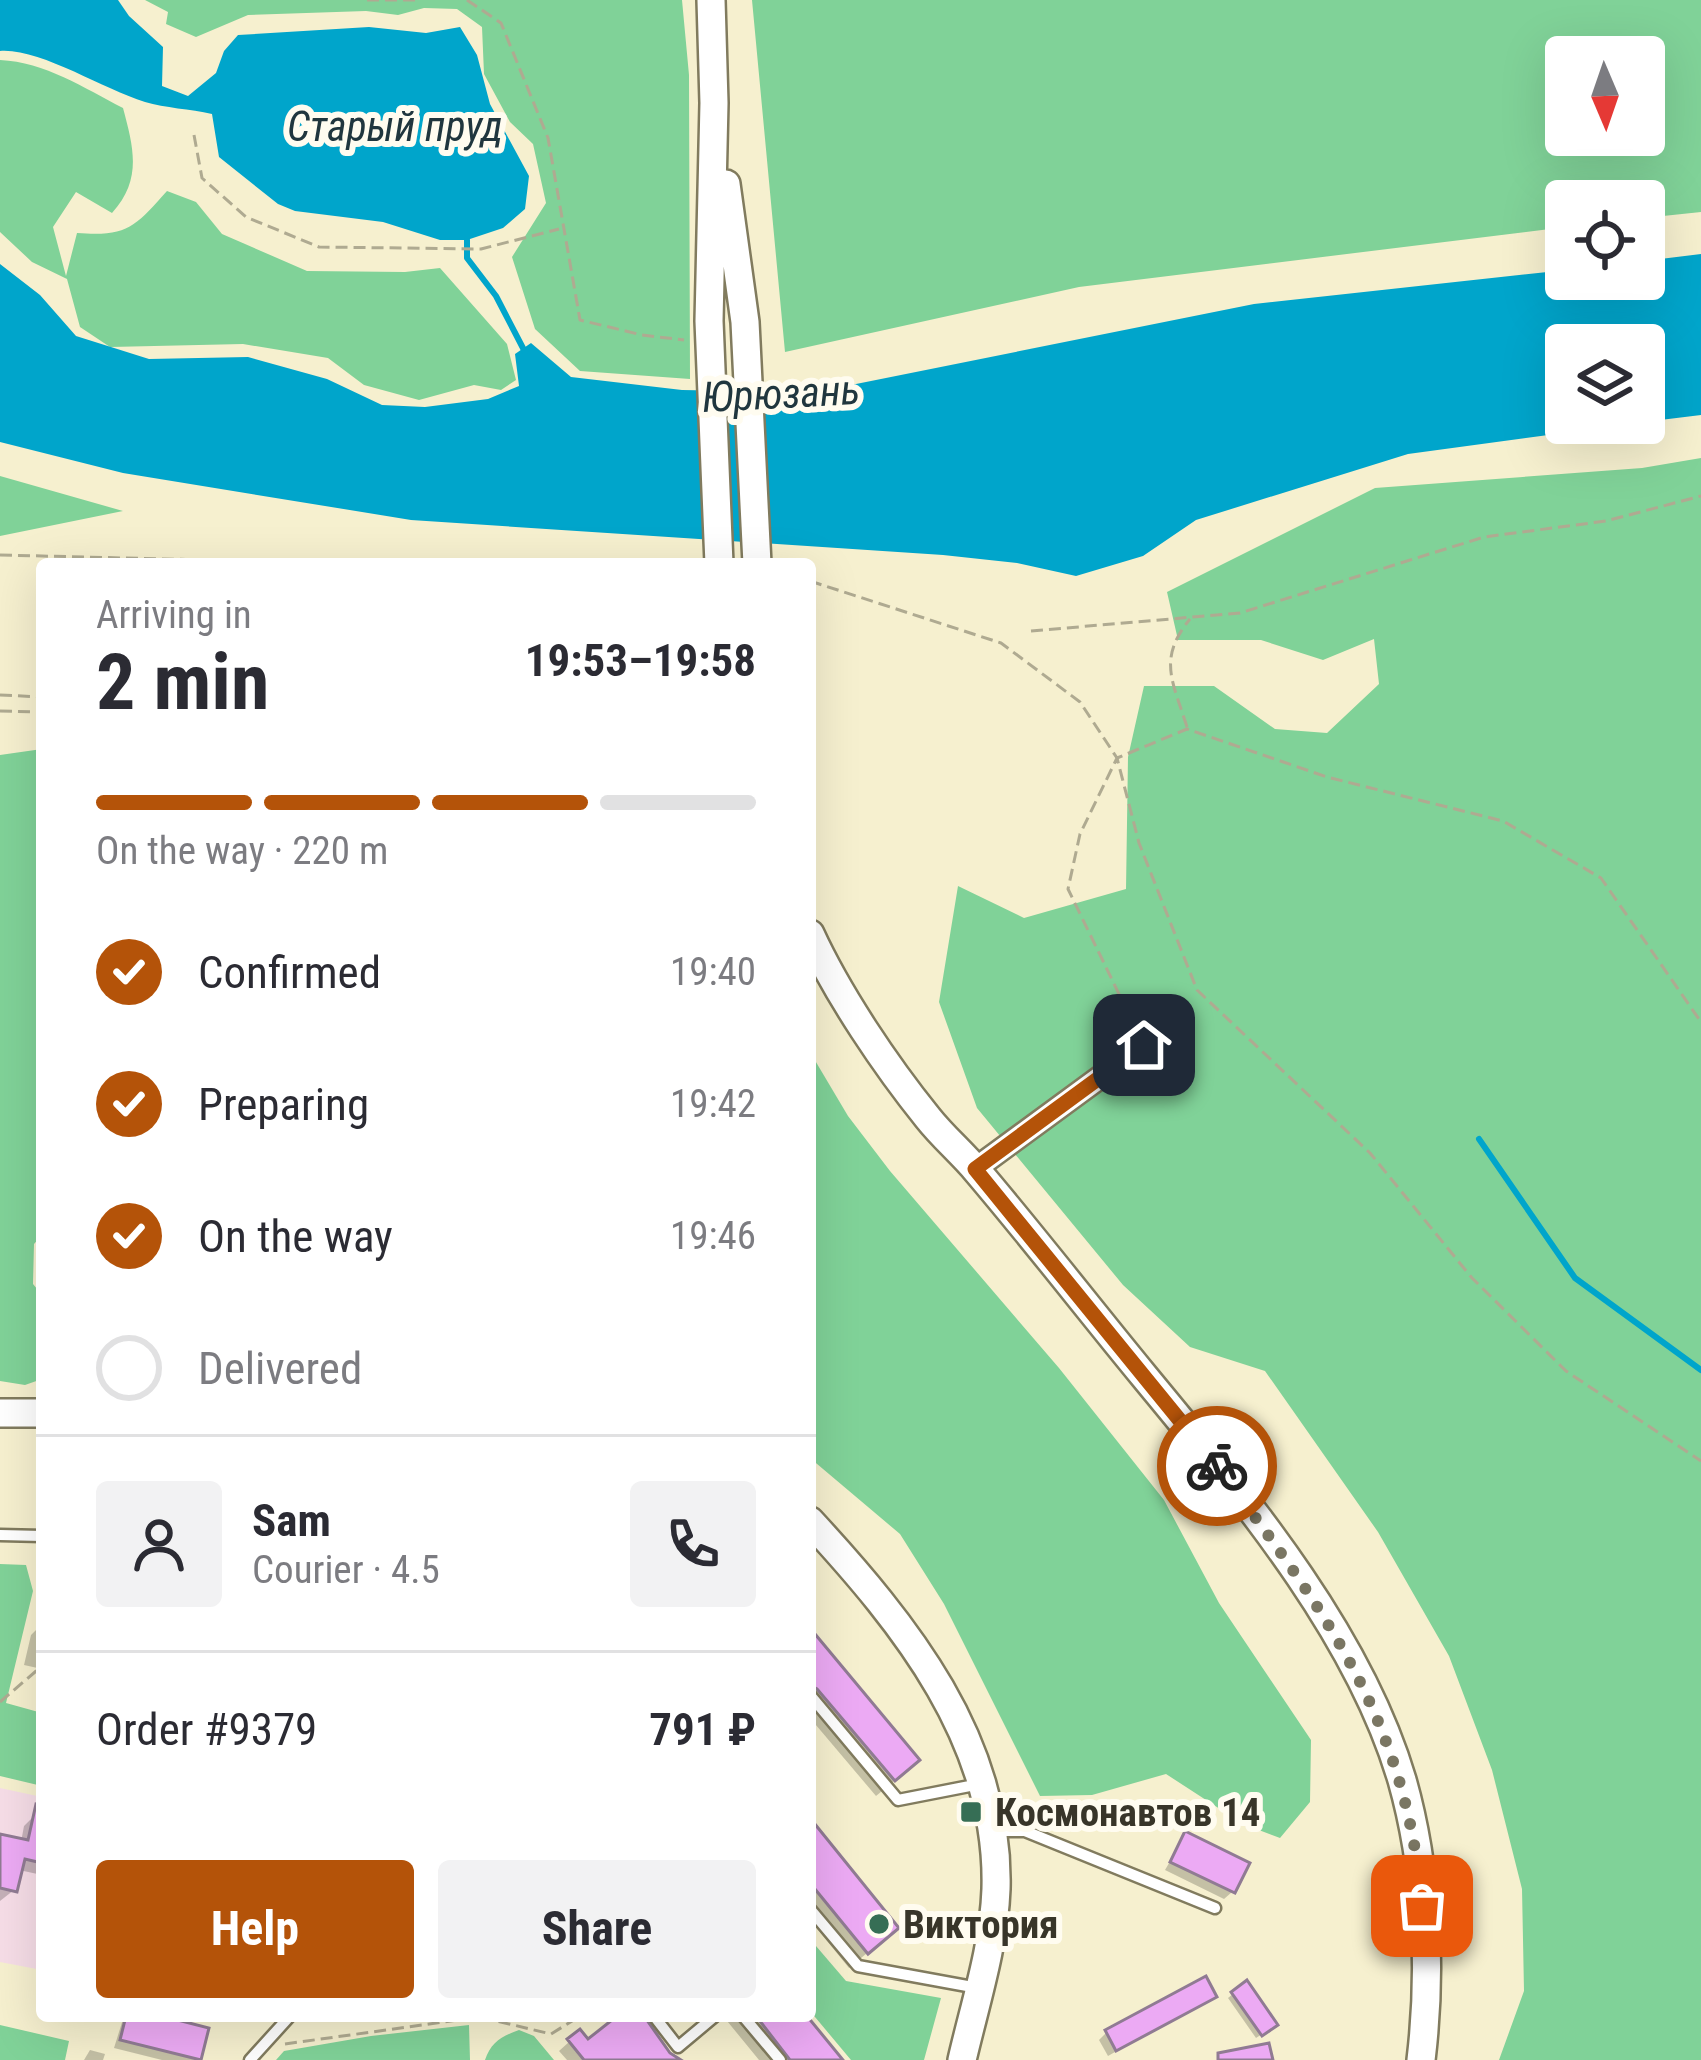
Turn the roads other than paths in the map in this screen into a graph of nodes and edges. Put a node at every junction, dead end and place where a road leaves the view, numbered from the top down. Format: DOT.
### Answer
graph roads {
  1 [pos="711,0"];
  2 [pos="714,103"];
  3 [pos="719,558"];
  4 [pos="757,558"];
  5 [pos="816,944"];
  6 [pos="1144,1045"];
  7 [pos="975,1169"];
  8 [pos="0,1413"];
  9 [pos="36,1413"];
  10 [pos="816,1527"];
  11 [pos="0,1535"];
  12 [pos="36,1536"];
  13 [pos="816,1702"];
  14 [pos="984,1784"];
  15 [pos="993,1831"];
  16 [pos="1215,1908"];
  17 [pos="816,1916"];
  18 [pos="978,1988"];
  19 [pos="285,2022"];
  20 [pos="659,2022"];
  21 [pos="708,2022"];
  22 [pos="748,2022"];
  23 [pos="250,2060"];
  24 [pos="781,2060"];
  25 [pos="962,2060"];
  26 [pos="1421,2060"];
  1 -- 2 [label="main road"];
  2 -- 3 [label="main road"];
  2 -- 4 [label="main road"];
  5 -- 7 [label="main road"];
  6 -- 7 [label="street"];
  7 -- 26 [label="main road"];
  8 -- 9 [label="main road"];
  10 -- 14 [label="main road"];
  11 -- 12 [label="lane"];
  13 -- 14 [label="lane"];
  14 -- 15 [label="main road"];
  15 -- 16 [label="lane"];
  15 -- 18 [label="main road"];
  17 -- 18 [label="lane"];
  18 -- 25 [label="main road"];
  19 -- 23 [label="lane"];
  20 -- 21 [label="lane"];
  22 -- 24 [label="lane"];
}
